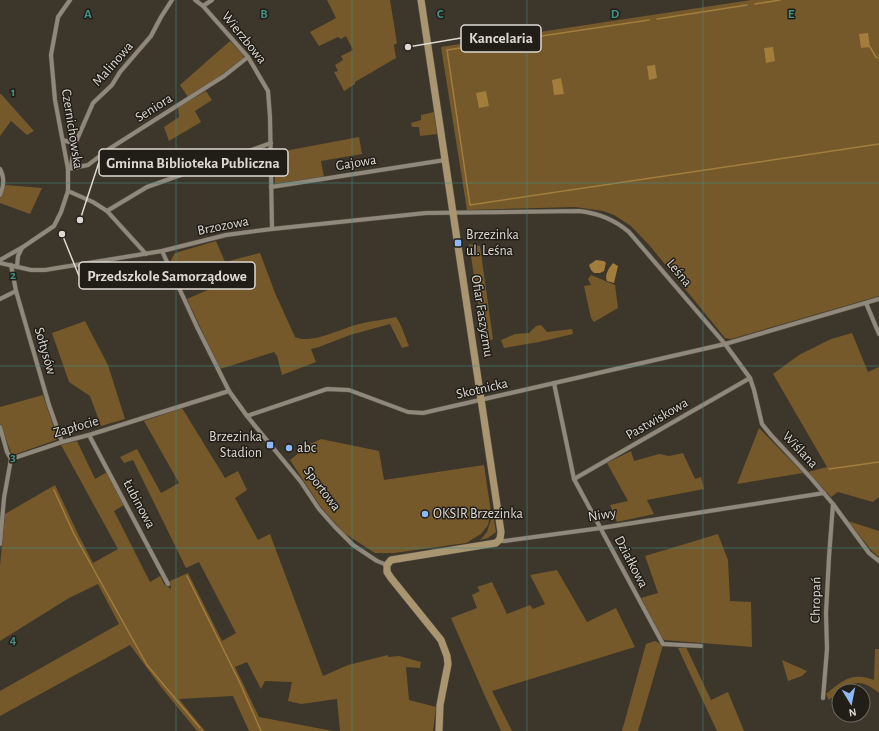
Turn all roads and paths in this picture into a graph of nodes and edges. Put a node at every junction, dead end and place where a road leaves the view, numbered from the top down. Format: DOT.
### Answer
graph roads {
  1 [pos="70,0"];
  2 [pos="172,0"];
  3 [pos="195,0"];
  4 [pos="212,0"];
  5 [pos="421,0"];
  6 [pos="203,6"];
  7 [pos="248,57"];
  8 [pos="63,140"];
  9 [pos="271,143"];
  10 [pos="75,144"];
  11 [pos="445,160"];
  12 [pos="0,169"];
  13 [pos="68,169"];
  14 [pos="271,187"];
  15 [pos="68,191"];
  16 [pos="0,195"];
  17 [pos="107,211"];
  18 [pos="453,212"];
  19 [pos="272,228"];
  20 [pos="23,247"];
  21 [pos="162,251"];
  22 [pos="146,254"];
  23 [pos="0,261"];
  24 [pos="11,265"];
  25 [pos="17,267"];
  26 [pos="16,291"];
  27 [pos="0,299"];
  28 [pos="879,299"];
  29 [pos="866,303"];
  30 [pos="879,334"];
  31 [pos="725,344"];
  32 [pos="750,378"];
  33 [pos="554,383"];
  34 [pos="229,391"];
  35 [pos="482,400"];
  36 [pos="247,416"];
  37 [pos="0,428"];
  38 [pos="89,435"];
  39 [pos="62,442"];
  40 [pos="11,459"];
  41 [pos="574,479"];
  42 [pos="824,493"];
  43 [pos="2,499"];
  44 [pos="833,504"];
  45 [pos="601,528"];
  46 [pos="499,541"];
  47 [pos="0,544"];
  48 [pos="879,561"];
  49 [pos="387,565"];
  50 [pos="168,584"];
  51 [pos="701,646"];
  52 [pos="823,698"];
  53 [pos="439,731"];
  1 -- 8 [label="street, Czernichowska"];
  2 -- 10 [label="street, Malinowa"];
  3 -- 6 [label="street, Wierzbowa"];
  4 -- 6 [label="street"];
  5 -- 11 [label="street, Ofiar Faszyzmu"];
  6 -- 7 [label="street, Wierzbowa"];
  7 -- 9 [label="street, Wierzbowa"];
  7 -- 13 [label="street, Seniora"];
  8 -- 10 [label="street"];
  8 -- 13 [label="street, Czernichowska"];
  9 -- 14 [label="street, Wierzbowa"];
  9 -- 17 [label="street"];
  10 -- 13 [label="street, Malinowa"];
  11 -- 14 [label="street, Gajowa"];
  11 -- 18 [label="street, Ofiar Faszyzmu"];
  12 -- 16 [label="street"];
  13 -- 15 [label="street, Czernichowska"];
  14 -- 19 [label="street, Wierzbowa"];
  15 -- 17 [label="street"];
  15 -- 20 [label="street, Czernichowska"];
  17 -- 22 [label="street"];
  18 -- 19 [label="street, Brzozowa"];
  18 -- 31 [label="street, Leśna"];
  18 -- 35 [label="street, Ofiar Faszyzmu"];
  19 -- 21 [label="street, Brzozowa"];
  20 -- 23 [label="street, Czernichowska"];
  20 -- 25 [label="street"];
  21 -- 22 [label="street, Brzozowa"];
  21 -- 34 [label="street, Sportowa"];
  22 -- 25 [label="street, Brzozowa"];
  23 -- 24 [label="street, Brzozowa"];
  24 -- 25 [label="street, Brzozowa"];
  24 -- 26 [label="street, Sołtysów"];
  26 -- 27 [label="street"];
  26 -- 39 [label="street, Sołtysów"];
  28 -- 29 [label="street"];
  29 -- 30 [label="street"];
  29 -- 31 [label="street"];
  31 -- 32 [label="street, Wiślana"];
  31 -- 33 [label="street, Skotnicka"];
  32 -- 41 [label="street, Pastwiskowa"];
  32 -- 42 [label="street, Wiślana"];
  33 -- 35 [label="street, Skotnicka"];
  33 -- 41 [label="street, Działkowa"];
  34 -- 36 [label="street, Sportowa"];
  34 -- 38 [label="street, Zapłocie"];
  35 -- 36 [label="street, Skotnicka"];
  35 -- 46 [label="street, Ofiar Faszyzmu"];
  36 -- 49 [label="street, Sportowa"];
  37 -- 40 [label="street"];
  38 -- 39 [label="street, Zapłocie"];
  38 -- 50 [label="street, Łubinowa"];
  39 -- 40 [label="street, Zapłocie"];
  40 -- 43 [label="street"];
  41 -- 45 [label="street, Działkowa"];
  42 -- 44 [label="street, Wiślana"];
  42 -- 45 [label="street, Niwy"];
  43 -- 47 [label="street"];
  44 -- 48 [label="street, Wiślana"];
  44 -- 52 [label="street, Chropań"];
  45 -- 46 [label="street, Niwy"];
  45 -- 51 [label="street, Działkowa"];
  46 -- 49 [label="street, Niwy"];
  49 -- 53 [label="street"];
}
